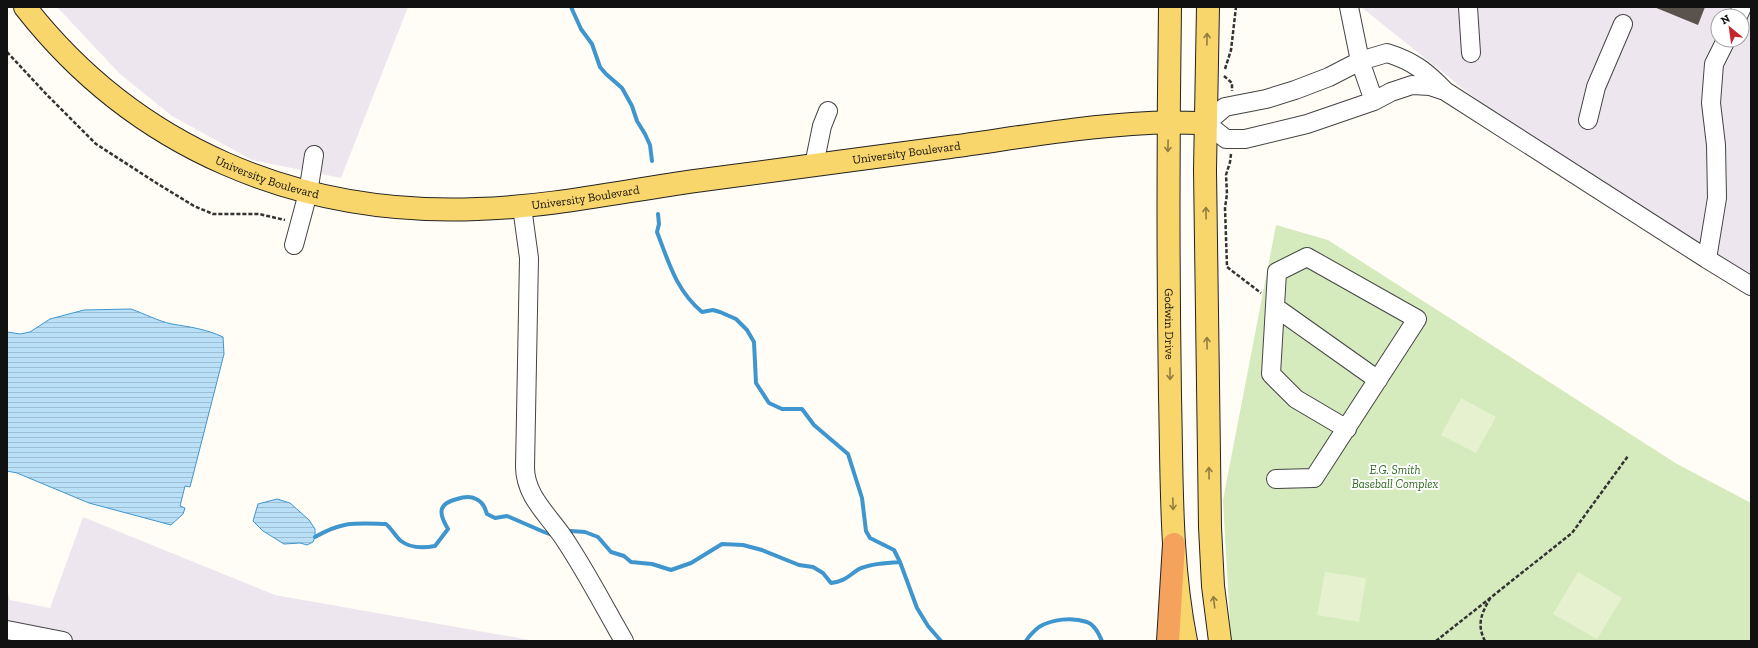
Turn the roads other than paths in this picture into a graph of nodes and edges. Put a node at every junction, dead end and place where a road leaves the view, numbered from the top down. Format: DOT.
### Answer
graph roads {
  1 [pos="26,7"];
  2 [pos="1170,7"];
  3 [pos="1208,7"];
  4 [pos="1349,7"];
  5 [pos="1468,7"];
  6 [pos="1623,24"];
  7 [pos="1722,48"];
  8 [pos="1471,53"];
  9 [pos="1360,61"];
  10 [pos="1445,91"];
  11 [pos="1374,101"];
  12 [pos="828,111"];
  13 [pos="1588,120"];
  14 [pos="1169,123"];
  15 [pos="1206,123"];
  16 [pos="314,156"];
  17 [pos="814,165"];
  18 [pos="308,193"];
  19 [pos="522,207"];
  20 [pos="294,245"];
  21 [pos="1707,259"];
  22 [pos="1751,286"];
  23 [pos="1275,307"];
  24 [pos="1378,380"];
  25 [pos="1347,429"];
  26 [pos="1276,479"];
  27 [pos="1174,544"];
  28 [pos="7,630"];
  29 [pos="63,641"];
  30 [pos="624,641"];
  31 [pos="1168,641"];
  32 [pos="1186,641"];
  33 [pos="1220,641"];
  1 -- 18 [label="main road, University Boulevard"];
  2 -- 14 [label="main road, Godwin Drive"];
  15 -- 3 [label="main road, one-way"];
  4 -- 9 [label="lane"];
  5 -- 8 [label="lane"];
  6 -- 13 [label="lane"];
  7 -- 21 [label="lane"];
  9 -- 10 [label="lane"];
  9 -- 11 [label="lane"];
  9 -- 15 [label="lane"];
  10 -- 11 [label="lane"];
  10 -- 21 [label="lane"];
  11 -- 15 [label="lane"];
  12 -- 17 [label="lane"];
  14 -- 15 [label="main road, University Boulevard"];
  14 -- 17 [label="main road, University Boulevard"];
  14 -- 27 [label="main road, Godwin Drive, one-way"];
  33 -- 15 [label="main road, one-way"];
  16 -- 18 [label="lane"];
  17 -- 19 [label="main road, University Boulevard"];
  18 -- 19 [label="main road, University Boulevard"];
  18 -- 20 [label="lane"];
  19 -- 30 [label="lane"];
  21 -- 22 [label="lane"];
  23 -- 24 [label="lane"];
  23 -- 24 [label="lane"];
  23 -- 25 [label="lane"];
  24 -- 25 [label="lane"];
  25 -- 26 [label="lane"];
  27 -- 31 [label="highway"];
  27 -- 32 [label="main road, Godwin Drive"];
  28 -- 29 [label="lane"];
}
